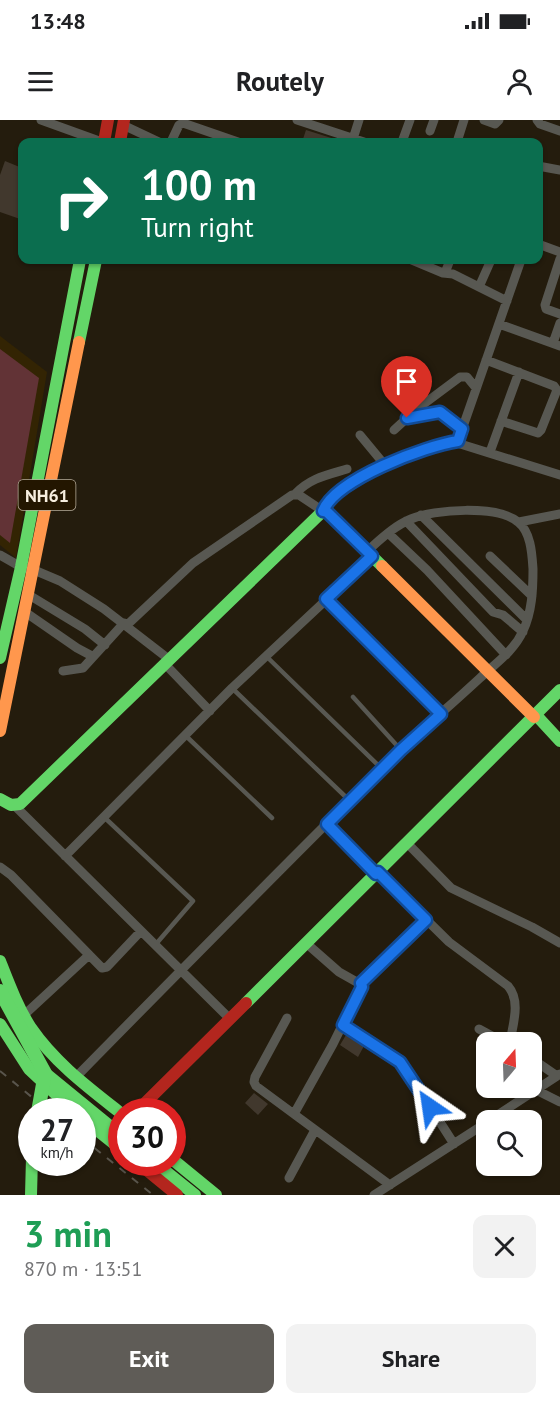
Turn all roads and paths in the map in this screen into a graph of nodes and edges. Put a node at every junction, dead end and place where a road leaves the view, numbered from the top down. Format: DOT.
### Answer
graph roads {
  1 [pos="41,120"];
  2 [pos="297,120"];
  3 [pos="359,120"];
  4 [pos="410,120"];
  5 [pos="434,120"];
  6 [pos="464,120"];
  7 [pos="484,120"];
  8 [pos="499,120"];
  9 [pos="537,120"];
  10 [pos="122,131"];
  11 [pos="560,131"];
  12 [pos="430,132"];
  13 [pos="105,134"];
  14 [pos="146,138"];
  15 [pos="173,138"];
  16 [pos="215,138"];
  17 [pos="344,138"];
  18 [pos="353,138"];
  19 [pos="403,138"];
  20 [pos="458,138"];
  21 [pos="543,166"];
  22 [pos="559,166"];
  23 [pos="543,246"];
  24 [pos="560,252"];
  25 [pos="560,259"];
  26 [pos="79,264"];
  27 [pos="95,264"];
  28 [pos="425,264"];
  29 [pos="448,264"];
  30 [pos="489,264"];
  31 [pos="520,264"];
  32 [pos="445,273"];
  33 [pos="479,287"];
  34 [pos="507,302"];
  35 [pos="560,314"];
  36 [pos="560,322"];
  37 [pos="499,324"];
  38 [pos="557,345"];
  39 [pos="486,360"];
  40 [pos="519,372"];
  41 [pos="476,388"];
  42 [pos="407,418"];
  43 [pos="501,421"];
  44 [pos="462,429"];
  45 [pos="394,430"];
  46 [pos="360,435"];
  47 [pos="458,441"];
  48 [pos="490,452"];
  49 [pos="384,464"];
  50 [pos="347,469"];
  51 [pos="560,475"];
  52 [pos="295,494"];
  53 [pos="323,511"];
  54 [pos="560,514"];
  55 [pos="421,515"];
  56 [pos="406,521"];
  57 [pos="519,522"];
  58 [pos="388,533"];
  59 [pos="369,554"];
  60 [pos="0,555"];
  61 [pos="489,556"];
  62 [pos="27,569"];
  63 [pos="29,595"];
  64 [pos="532,596"];
  65 [pos="326,599"];
  66 [pos="26,612"];
  67 [pos="527,620"];
  68 [pos="125,624"];
  69 [pos="523,632"];
  70 [pos="105,645"];
  71 [pos="506,655"];
  72 [pos="92,656"];
  73 [pos="266,656"];
  74 [pos="0,658"];
  75 [pos="167,662"];
  76 [pos="63,671"];
  77 [pos="488,671"];
  78 [pos="232,688"];
  79 [pos="560,690"];
  80 [pos="354,697"];
  81 [pos="210,711"];
  82 [pos="441,714"];
  83 [pos="535,716"];
  84 [pos="0,731"];
  85 [pos="186,736"];
  86 [pos="560,741"];
  87 [pos="401,750"];
  88 [pos="382,769"];
  89 [pos="0,799"];
  90 [pos="350,801"];
  91 [pos="15,806"];
  92 [pos="104,817"];
  93 [pos="272,818"];
  94 [pos="327,824"];
  95 [pos="407,843"];
  96 [pos="65,856"];
  97 [pos="0,867"];
  98 [pos="377,873"];
  99 [pos="426,920"];
  100 [pos="141,931"];
  101 [pos="306,943"];
  102 [pos="560,943"];
  103 [pos="155,945"];
  104 [pos="89,956"];
  105 [pos="0,961"];
  106 [pos="181,970"];
  107 [pos="361,983"];
  108 [pos="0,991"];
  109 [pos="24,1015"];
  110 [pos="287,1018"];
  111 [pos="230,1019"];
  112 [pos="0,1024"];
  113 [pos="343,1025"];
  114 [pos="479,1029"];
  115 [pos="485,1032"];
  116 [pos="512,1032"];
  117 [pos="50,1052"];
  118 [pos="542,1065"];
  119 [pos="45,1072"];
  120 [pos="559,1075"];
  121 [pos="76,1077"];
  122 [pos="542,1086"];
  123 [pos="542,1093"];
  124 [pos="40,1098"];
  125 [pos="60,1098"];
  126 [pos="150,1098"];
  127 [pos="524,1098"];
  128 [pos="560,1102"];
  129 [pos="108,1103"];
  130 [pos="505,1110"];
  131 [pos="294,1114"];
  132 [pos="108,1124"];
  133 [pos="96,1129"];
  134 [pos="315,1130"];
  135 [pos="476,1130"];
  136 [pos="108,1139"];
  137 [pos="454,1144"];
  138 [pos="186,1170"];
  139 [pos="32,1176"];
  140 [pos="154,1176"];
  141 [pos="171,1176"];
  142 [pos="289,1178"];
  143 [pos="390,1185"];
  144 [pos="31,1195"];
  145 [pos="177,1195"];
  146 [pos="195,1195"];
  147 [pos="216,1195"];
  148 [pos="374,1195"];
  1 -- 13 [label="street"];
  2 -- 17 [label="street"];
  3 -- 18 [label="street"];
  4 -- 19 [label="street"];
  5 -- 12 [label="street"];
  6 -- 20 [label="street"];
  7 -- 8 [label="street"];
  9 -- 11 [label="street"];
  10 -- 13 [label="main road"];
  10 -- 14 [label="street"];
  15 -- 16 [label="street"];
  21 -- 22 [label="street"];
  23 -- 24 [label="street"];
  25 -- 35 [label="street"];
  26 -- 62 [label="main road, NH61"];
  27 -- 62 [label="main road, NH61"];
  28 -- 32 [label="street"];
  29 -- 32 [label="street"];
  30 -- 33 [label="street"];
  31 -- 34 [label="street"];
  32 -- 33 [label="street"];
  33 -- 34 [label="street"];
  34 -- 37 [label="street"];
  36 -- 38 [label="street"];
  37 -- 38 [label="street"];
  37 -- 39 [label="street"];
  39 -- 40 [label="street"];
  39 -- 41 [label="street"];
  40 -- 43 [label="street"];
  40 -- 43 [label="street"];
  41 -- 42 [label="street"];
  41 -- 44 [label="street"];
  42 -- 44 [label="street"];
  42 -- 45 [label="street"];
  43 -- 48 [label="street"];
  44 -- 47 [label="street"];
  46 -- 49 [label="street"];
  47 -- 48 [label="street"];
  47 -- 49 [label="street"];
  48 -- 51 [label="street"];
  49 -- 53 [label="street"];
  50 -- 52 [label="street"];
  52 -- 53 [label="street"];
  52 -- 68 [label="street"];
  53 -- 59 [label="main road"];
  53 -- 75 [label="main road"];
  54 -- 57 [label="street"];
  55 -- 56 [label="street"];
  55 -- 57 [label="street"];
  55 -- 67 [label="street"];
  56 -- 58 [label="street"];
  56 -- 69 [label="street"];
  57 -- 64 [label="street"];
  58 -- 59 [label="street"];
  58 -- 71 [label="street"];
  59 -- 65 [label="street"];
  59 -- 77 [label="main road"];
  60 -- 62 [label="street"];
  61 -- 64 [label="street"];
  62 -- 63 [label="main road, NH61"];
  62 -- 68 [label="street"];
  62 -- 74 [label="main road, NH61"];
  63 -- 66 [label="main road, NH61"];
  63 -- 70 [label="street"];
  64 -- 67 [label="street"];
  65 -- 73 [label="street"];
  65 -- 82 [label="street"];
  66 -- 72 [label="street"];
  66 -- 84 [label="main road, NH61"];
  67 -- 69 [label="street"];
  68 -- 70 [label="street"];
  68 -- 75 [label="street"];
  69 -- 71 [label="street"];
  70 -- 72 [label="street"];
  71 -- 77 [label="street"];
  72 -- 76 [label="street"];
  73 -- 78 [label="street"];
  73 -- 88 [label="lane"];
  75 -- 81 [label="street"];
  75 -- 91 [label="main road"];
  77 -- 82 [label="street"];
  77 -- 83 [label="main road"];
  78 -- 81 [label="street"];
  78 -- 90 [label="lane"];
  79 -- 83 [label="main road"];
  80 -- 87 [label="lane"];
  81 -- 85 [label="street"];
  82 -- 87 [label="street"];
  83 -- 86 [label="main road"];
  83 -- 95 [label="main road"];
  85 -- 92 [label="street"];
  85 -- 93 [label="lane"];
  87 -- 88 [label="street"];
  88 -- 90 [label="street"];
  89 -- 91 [label="main road"];
  90 -- 94 [label="street"];
  91 -- 96 [label="street"];
  92 -- 96 [label="street"];
  92 -- 103 [label="lane"];
  94 -- 98 [label="street"];
  94 -- 106 [label="street"];
  95 -- 98 [label="main road"];
  95 -- 102 [label="street"];
  96 -- 100 [label="street"];
  97 -- 104 [label="street"];
  98 -- 99 [label="street"];
  98 -- 101 [label="main road"];
  99 -- 107 [label="street"];
  99 -- 116 [label="street"];
  100 -- 103 [label="street"];
  100 -- 104 [label="street"];
  101 -- 107 [label="street"];
  101 -- 111 [label="main road"];
  103 -- 106 [label="street"];
  104 -- 109 [label="street"];
  105 -- 109 [label="main road"];
  106 -- 111 [label="street"];
  106 -- 121 [label="street"];
  107 -- 113 [label="street"];
  108 -- 119 [label="main road, bridge"];
  109 -- 117 [label="main road"];
  110 -- 131 [label="street"];
  111 -- 126 [label="main road"];
  112 -- 117 [label="street"];
  112 -- 125 [label="main road"];
  113 -- 131 [label="street"];
  113 -- 137 [label="street"];
  114 -- 115 [label="street"];
  117 -- 121 [label="main road"];
  118 -- 120 [label="street"];
  119 -- 124 [label="main road, bridge"];
  119 -- 132 [label="main road"];
  120 -- 122 [label="street"];
  121 -- 129 [label="main road"];
  123 -- 128 [label="street"];
  127 -- 130 [label="street"];
  131 -- 134 [label="street"];
  133 -- 136 [label="main road"];
  134 -- 142 [label="street"];
  134 -- 143 [label="street"];
  135 -- 137 [label="street"];
  137 -- 143 [label="street"];
  138 -- 147 [label="main road"];
  139 -- 144 [label="main road"];
  140 -- 145 [label="main road"];
  141 -- 146 [label="main road"];
  143 -- 148 [label="street"];
}
